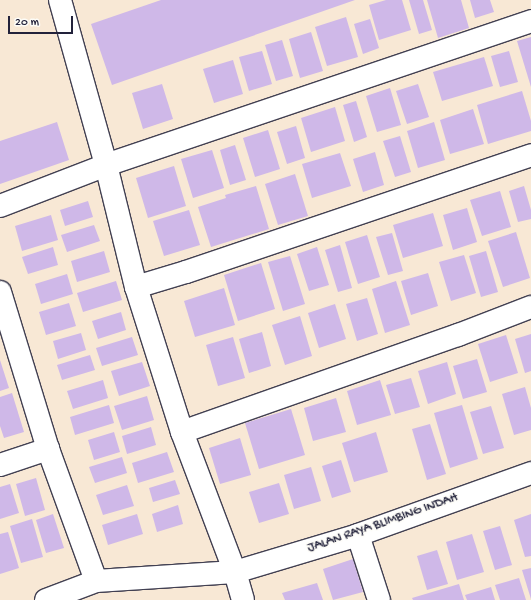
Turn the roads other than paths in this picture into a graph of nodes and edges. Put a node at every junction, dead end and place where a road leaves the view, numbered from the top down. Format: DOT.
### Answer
graph roads {
  1 [pos="60,0"];
  2 [pos="531,20"];
  3 [pos="531,155"];
  4 [pos="106,164"];
  5 [pos="0,206"];
  6 [pos="136,287"];
  7 [pos="0,292"];
  8 [pos="531,307"];
  9 [pos="6,329"];
  10 [pos="182,432"];
  11 [pos="48,449"];
  12 [pos="0,465"];
  13 [pos="531,473"];
  14 [pos="358,534"];
  15 [pos="235,572"];
  16 [pos="96,581"];
  17 [pos="46,600"];
  18 [pos="243,600"];
  19 [pos="379,600"];
  1 -- 4 [label="street"];
  2 -- 4 [label="street"];
  3 -- 6 [label="street"];
  4 -- 5 [label="street"];
  4 -- 6 [label="street"];
  6 -- 10 [label="street"];
  7 -- 9 [label="street"];
  8 -- 10 [label="street"];
  9 -- 11 [label="street"];
  10 -- 15 [label="street"];
  11 -- 12 [label="street"];
  11 -- 16 [label="street"];
  13 -- 14 [label="street, JALAN RAYA BLIMBING INDAH"];
  14 -- 15 [label="street, JALAN RAYA BLIMBING INDAH"];
  14 -- 19 [label="street"];
  15 -- 16 [label="street, JALAN RAYA BLIMBING INDAH"];
  15 -- 18 [label="street"];
  16 -- 17 [label="street, JALAN RAYA BLIMBING INDAH"];
}
